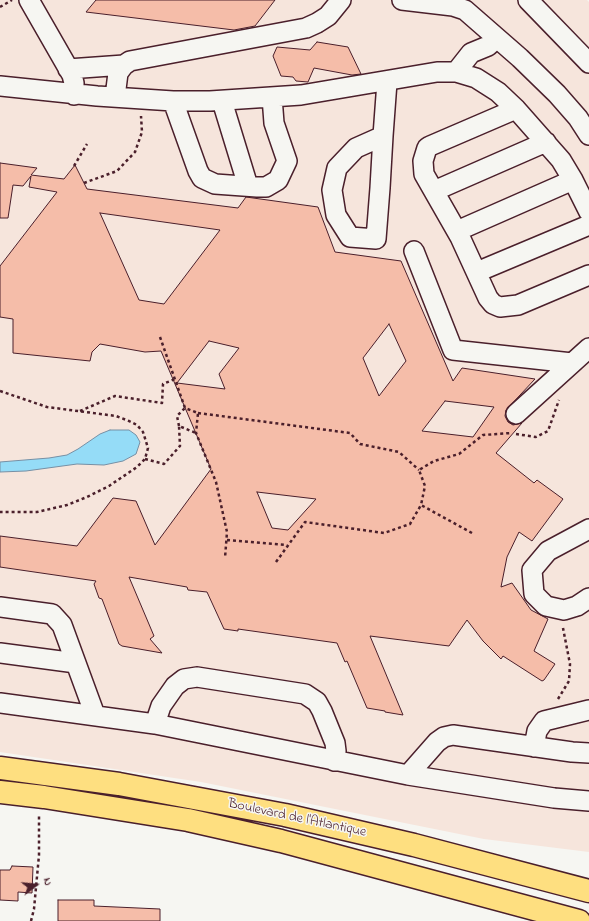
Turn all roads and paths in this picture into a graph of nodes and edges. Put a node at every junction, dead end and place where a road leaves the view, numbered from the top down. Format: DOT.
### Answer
graph roads {
  1 [pos="13,0"];
  2 [pos="29,0"];
  3 [pos="341,0"];
  4 [pos="402,0"];
  5 [pos="528,0"];
  6 [pos="452,3"];
  7 [pos="0,7"];
  8 [pos="497,38"];
  9 [pos="589,63"];
  10 [pos="124,65"];
  11 [pos="68,69"];
  12 [pos="456,72"];
  13 [pos="386,82"];
  14 [pos="0,86"];
  15 [pos="74,94"];
  16 [pos="115,97"];
  17 [pos="272,97"];
  18 [pos="139,99"];
  19 [pos="173,101"];
  20 [pos="222,101"];
  21 [pos="516,109"];
  22 [pos="589,135"];
  23 [pos="383,136"];
  24 [pos="546,142"];
  25 [pos="87,144"];
  26 [pos="74,166"];
  27 [pos="573,180"];
  28 [pos="84,183"];
  29 [pos="248,186"];
  30 [pos="434,191"];
  31 [pos="589,212"];
  32 [pos="589,225"];
  33 [pos="457,231"];
  34 [pos="414,251"];
  35 [pos="477,272"];
  36 [pos="589,275"];
  37 [pos="160,337"];
  38 [pos="589,348"];
  39 [pos="572,363"];
  40 [pos="174,379"];
  41 [pos="0,391"];
  42 [pos="560,397"];
  43 [pos="185,408"];
  44 [pos="80,411"];
  45 [pos="198,413"];
  46 [pos="516,414"];
  47 [pos="179,426"];
  48 [pos="196,433"];
  49 [pos="145,459"];
  50 [pos="419,470"];
  51 [pos="421,505"];
  52 [pos="0,512"];
  53 [pos="472,533"];
  54 [pos="586,536"];
  55 [pos="227,540"];
  56 [pos="288,545"];
  57 [pos="225,558"];
  58 [pos="276,562"];
  59 [pos="589,598"];
  60 [pos="0,607"];
  61 [pos="559,610"];
  62 [pos="0,653"];
  63 [pos="76,663"];
  64 [pos="0,703"];
  65 [pos="589,710"];
  66 [pos="95,716"];
  67 [pos="544,721"];
  68 [pos="155,724"];
  69 [pos="534,747"];
  70 [pos="589,753"];
  71 [pos="334,760"];
  72 [pos="0,768"];
  73 [pos="408,775"];
  74 [pos="0,792"];
  75 [pos="589,801"];
  76 [pos="39,811"];
  77 [pos="589,891"];
  78 [pos="31,921"];
  79 [pos="578,921"];
  1 -- 7 [label="path"];
  2 -- 11 [label="lane"];
  3 -- 10 [label="lane"];
  4 -- 6 [label="lane"];
  5 -- 9 [label="lane"];
  6 -- 8 [label="lane"];
  8 -- 12 [label="lane"];
  8 -- 22 [label="lane"];
  10 -- 11 [label="lane"];
  10 -- 16 [label="lane"];
  11 -- 15 [label="lane"];
  12 -- 13 [label="lane"];
  12 -- 21 [label="lane"];
  13 -- 17 [label="lane"];
  13 -- 23 [label="lane"];
  14 -- 15 [label="lane"];
  15 -- 16 [label="lane"];
  16 -- 18 [label="lane"];
  17 -- 20 [label="lane"];
  17 -- 29 [label="lane"];
  18 -- 19 [label="lane"];
  18 -- 28 [label="path"];
  19 -- 20 [label="lane"];
  19 -- 29 [label="lane"];
  20 -- 29 [label="lane"];
  21 -- 24 [label="lane"];
  21 -- 30 [label="lane"];
  23 -- 23 [label="lane"];
  24 -- 27 [label="lane"];
  24 -- 30 [label="lane"];
  25 -- 26 [label="path"];
  27 -- 31 [label="lane"];
  27 -- 33 [label="lane"];
  30 -- 33 [label="lane"];
  32 -- 35 [label="lane"];
  33 -- 35 [label="lane"];
  34 -- 39 [label="lane"];
  35 -- 36 [label="lane"];
  37 -- 40 [label="path"];
  38 -- 39 [label="lane"];
  39 -- 46 [label="lane"];
  40 -- 43 [label="path"];
  40 -- 44 [label="path"];
  41 -- 44 [label="path"];
  42 -- 50 [label="path"];
  43 -- 45 [label="path"];
  43 -- 47 [label="path"];
  44 -- 49 [label="path"];
  45 -- 48 [label="path"];
  45 -- 50 [label="path"];
  47 -- 48 [label="path"];
  47 -- 49 [label="path"];
  48 -- 55 [label="path"];
  49 -- 52 [label="path"];
  50 -- 51 [label="path"];
  51 -- 53 [label="path"];
  51 -- 56 [label="path"];
  54 -- 61 [label="lane"];
  55 -- 56 [label="path"];
  55 -- 57 [label="path"];
  56 -- 58 [label="path"];
  59 -- 61 [label="lane"];
  60 -- 63 [label="lane"];
  61 -- 67 [label="path"];
  62 -- 63 [label="lane"];
  63 -- 66 [label="lane"];
  64 -- 66 [label="lane"];
  65 -- 67 [label="lane"];
  66 -- 68 [label="lane"];
  67 -- 69 [label="lane"];
  68 -- 71 [label="lane"];
  68 -- 71 [label="lane"];
  69 -- 70 [label="lane"];
  69 -- 73 [label="lane"];
  71 -- 73 [label="lane"];
  72 -- 77 [label="main road, Boulevard de l'Atlantique"];
  73 -- 75 [label="lane"];
  74 -- 79 [label="main road, Boulevard de l'Atlantique"];
  76 -- 78 [label="path"];
}
